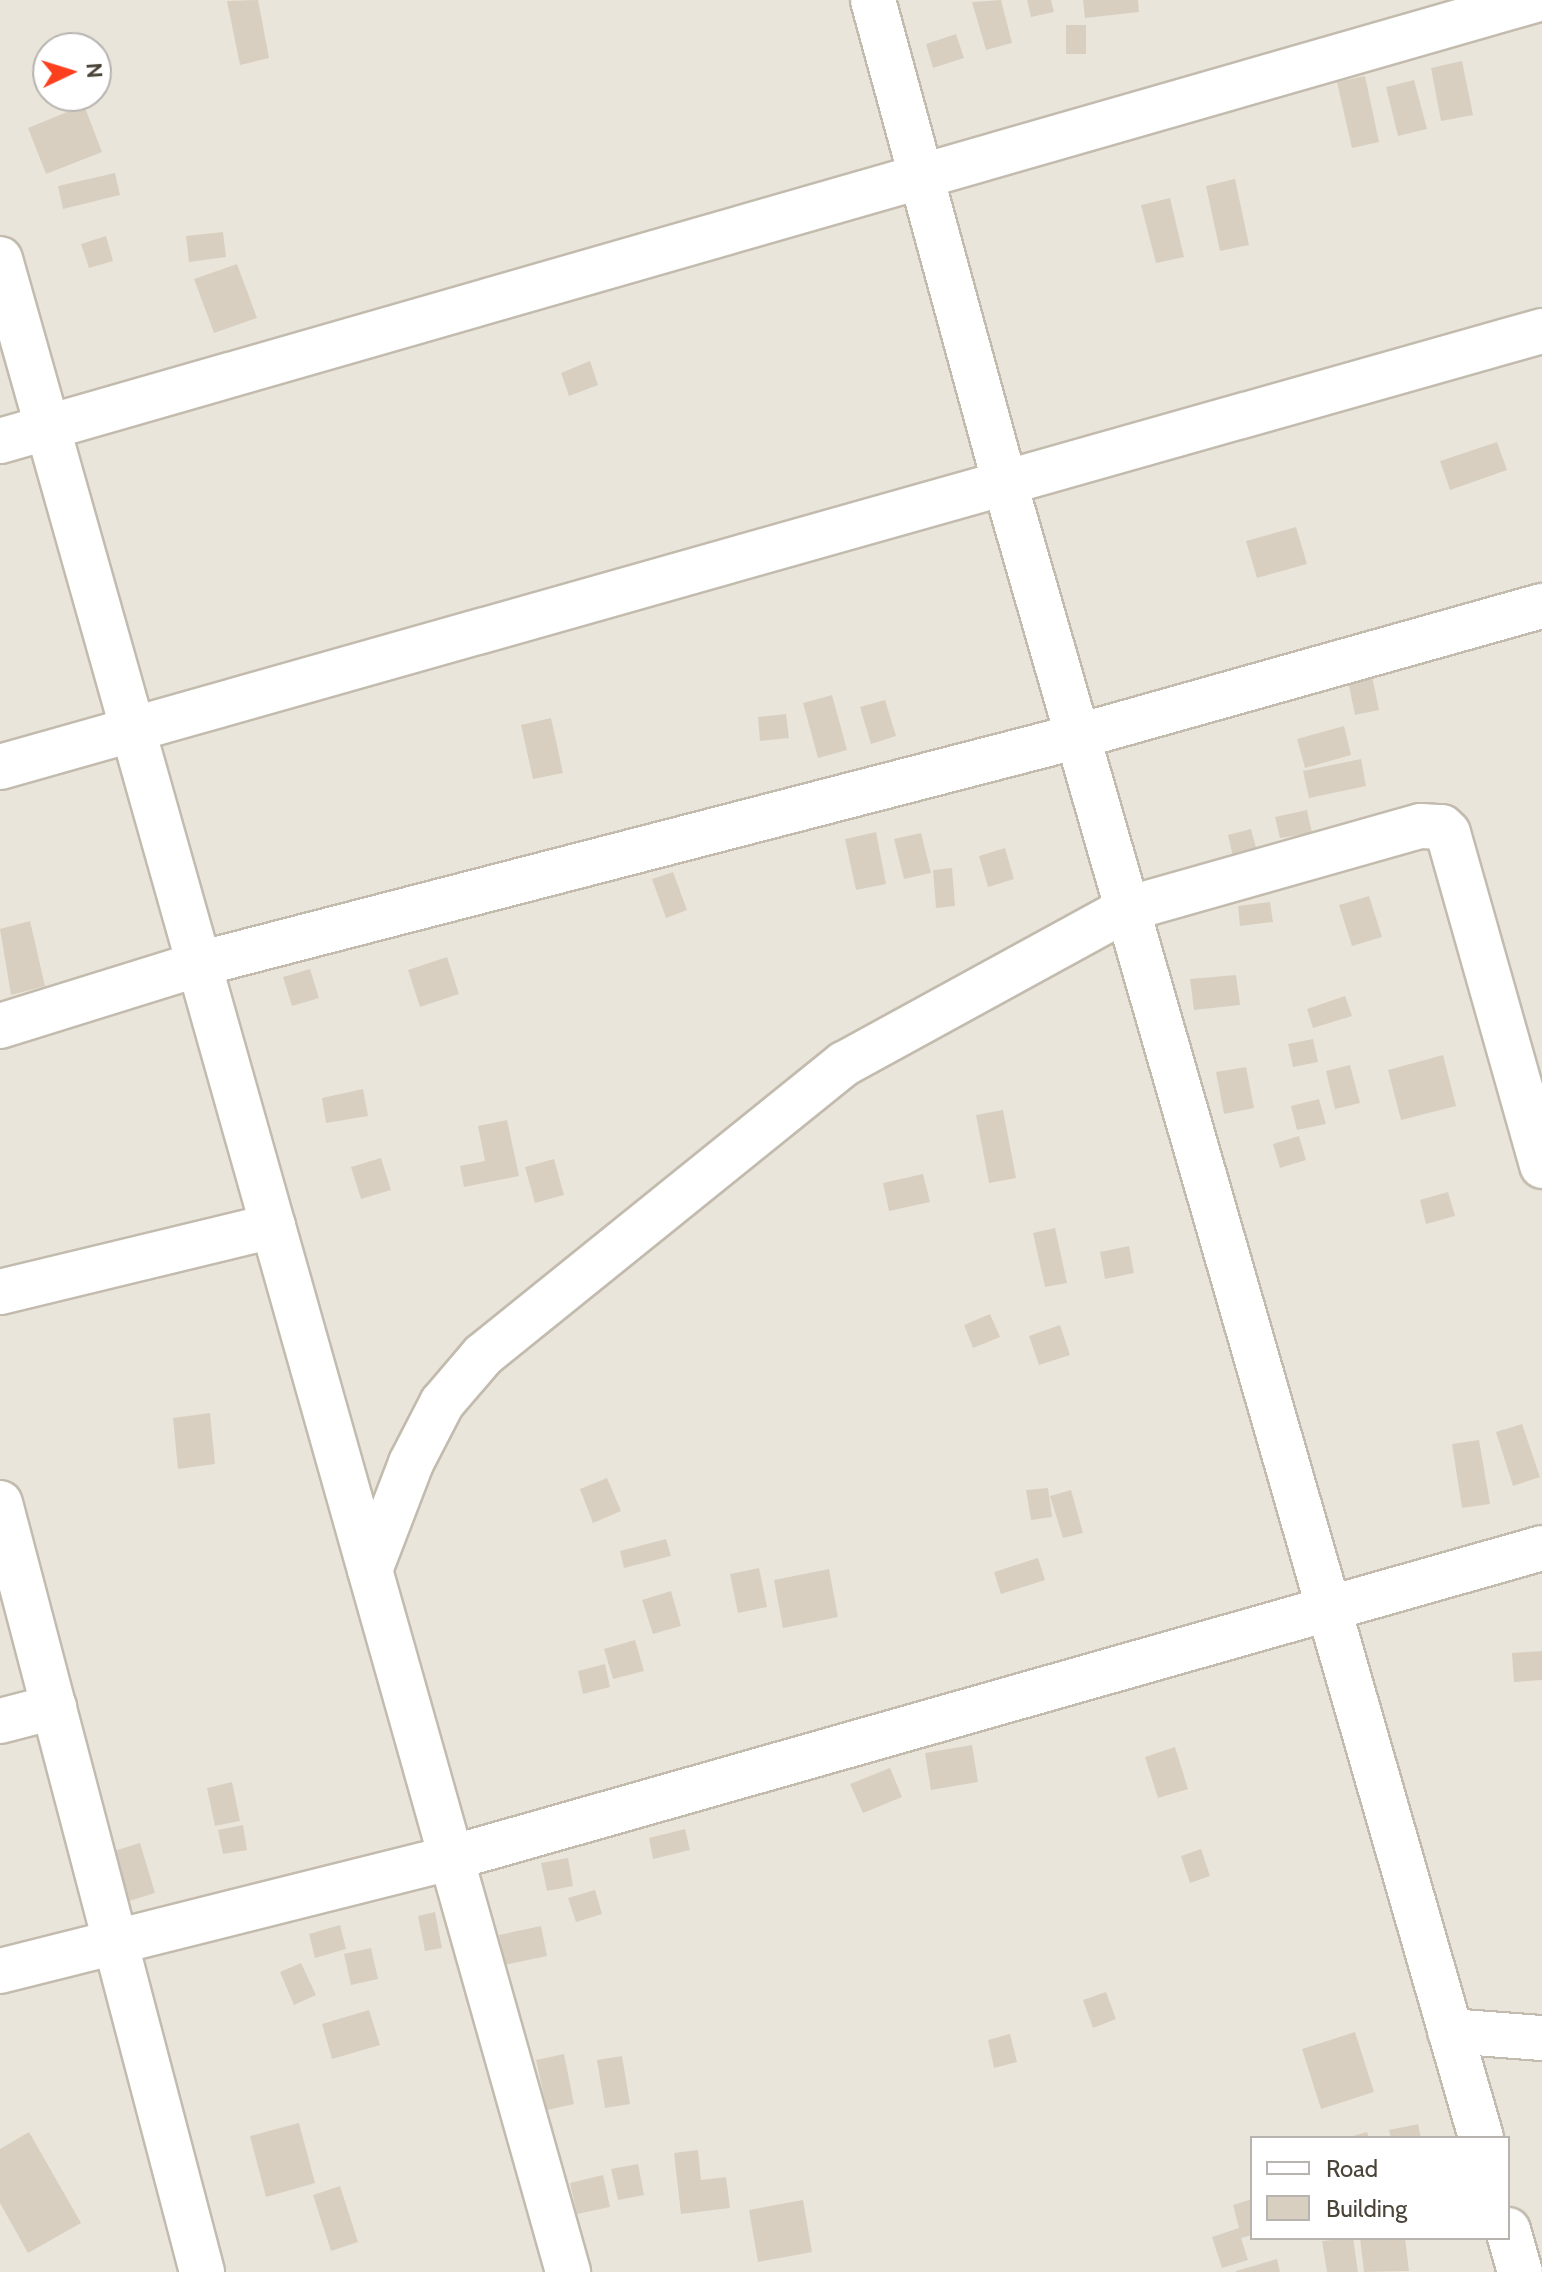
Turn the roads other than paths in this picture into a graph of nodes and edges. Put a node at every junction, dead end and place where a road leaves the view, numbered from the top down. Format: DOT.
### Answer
graph roads {
  1 [pos="873,0"];
  2 [pos="1535,0"];
  3 [pos="922,173"];
  4 [pos="0,259"];
  5 [pos="1542,331"];
  6 [pos="48,429"];
  7 [pos="0,441"];
  8 [pos="1005,484"];
  9 [pos="1542,606"];
  10 [pos="134,732"];
  11 [pos="1079,736"];
  12 [pos="0,767"];
  13 [pos="1127,909"];
  14 [pos="199,964"];
  15 [pos="0,1026"];
  16 [pos="1542,1166"];
  17 [pos="273,1226"];
  18 [pos="0,1292"];
  19 [pos="0,1503"];
  20 [pos="1542,1548"];
  21 [pos="370,1570"];
  22 [pos="1328,1607"];
  23 [pos="54,1707"];
  24 [pos="0,1721"];
  25 [pos="451,1858"];
  26 [pos="116,1942"];
  27 [pos="0,1971"];
  28 [pos="1450,2031"];
  29 [pos="1542,2038"];
  30 [pos="1480,2136"];
  31 [pos="1510,2237"];
  32 [pos="202,2272"];
  33 [pos="568,2272"];
  34 [pos="1520,2272"];
  1 -- 3 [label="street"];
  2 -- 3 [label="street"];
  3 -- 6 [label="street"];
  3 -- 8 [label="street"];
  4 -- 6 [label="street"];
  5 -- 8 [label="street"];
  6 -- 7 [label="street"];
  6 -- 10 [label="street"];
  8 -- 10 [label="street"];
  8 -- 11 [label="street"];
  9 -- 11 [label="street"];
  10 -- 12 [label="street"];
  10 -- 14 [label="street"];
  11 -- 13 [label="street"];
  11 -- 14 [label="street"];
  13 -- 16 [label="street"];
  13 -- 21 [label="street"];
  13 -- 22 [label="street"];
  14 -- 15 [label="street"];
  14 -- 17 [label="street"];
  17 -- 18 [label="street"];
  17 -- 21 [label="street"];
  19 -- 23 [label="street"];
  20 -- 22 [label="street"];
  21 -- 25 [label="street"];
  22 -- 25 [label="street"];
  22 -- 28 [label="street"];
  23 -- 24 [label="street"];
  23 -- 26 [label="street"];
  25 -- 26 [label="street"];
  25 -- 33 [label="street"];
  26 -- 27 [label="street"];
  26 -- 32 [label="street"];
  28 -- 29 [label="street"];
  28 -- 30 [label="street"];
  31 -- 34 [label="street"];
}
